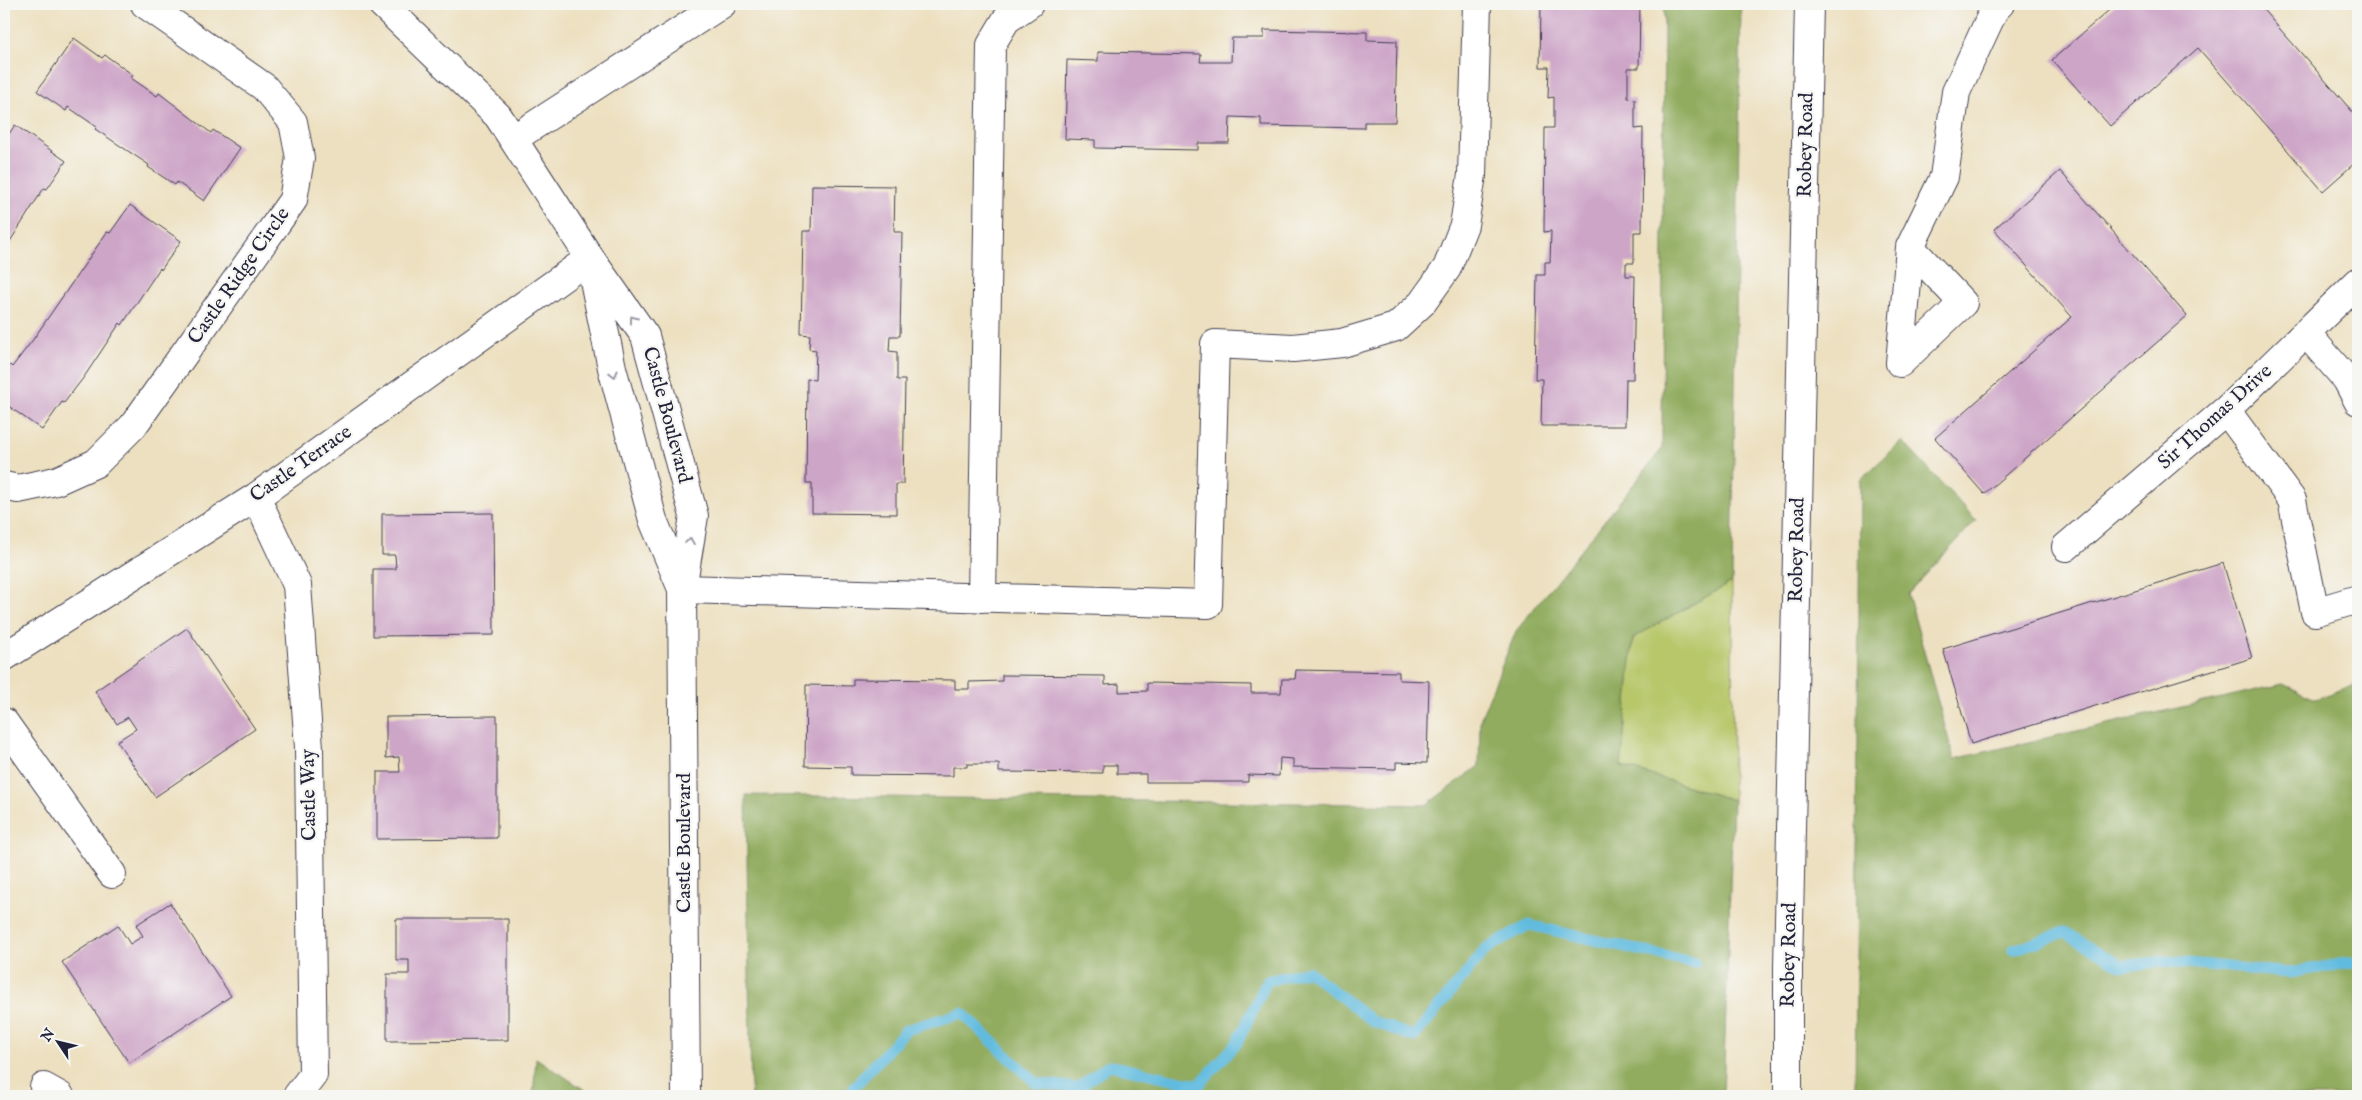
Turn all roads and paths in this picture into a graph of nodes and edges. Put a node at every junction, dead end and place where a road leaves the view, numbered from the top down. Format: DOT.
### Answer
graph roads {
  1 [pos="145,4"];
  2 [pos="382,4"];
  3 [pos="722,4"];
  4 [pos="1028,4"];
  5 [pos="1477,4"];
  6 [pos="1809,4"];
  7 [pos="1993,6"];
  8 [pos="513,139"];
  9 [pos="1910,247"];
  10 [pos="590,258"];
  11 [pos="2358,282"];
  12 [pos="2306,333"];
  13 [pos="2358,401"];
  14 [pos="2226,410"];
  15 [pos="4,486"];
  16 [pos="256,497"];
  17 [pos="2066,546"];
  18 [pos="682,589"];
  19 [pos="982,598"];
  20 [pos="2358,599"];
  21 [pos="4,657"];
  22 [pos="4,722"];
  23 [pos="112,874"];
  24 [pos="297,1096"];
  25 [pos="686,1096"];
  26 [pos="1788,1096"];
  1 -- 15 [label="street, Castle Ridge Circle"];
  2 -- 8 [label="street, Castle Boulevard"];
  3 -- 8 [label="street"];
  4 -- 19 [label="street"];
  5 -- 19 [label="street"];
  6 -- 26 [label="street, Robey Road"];
  7 -- 9 [label="street"];
  8 -- 10 [label="street, Castle Boulevard"];
  10 -- 16 [label="street, Castle Terrace"];
  10 -- 18 [label="street, Castle Boulevard, one-way"];
  18 -- 10 [label="street, Castle Boulevard, one-way"];
  11 -- 12 [label="street, Sir Thomas Drive"];
  12 -- 13 [label="street"];
  12 -- 14 [label="street, Sir Thomas Drive"];
  14 -- 17 [label="street, Sir Thomas Drive"];
  14 -- 20 [label="street"];
  16 -- 21 [label="street, Castle Terrace"];
  16 -- 24 [label="street, Castle Way"];
  18 -- 19 [label="street"];
  18 -- 25 [label="street, Castle Boulevard"];
  22 -- 23 [label="street"];
}
